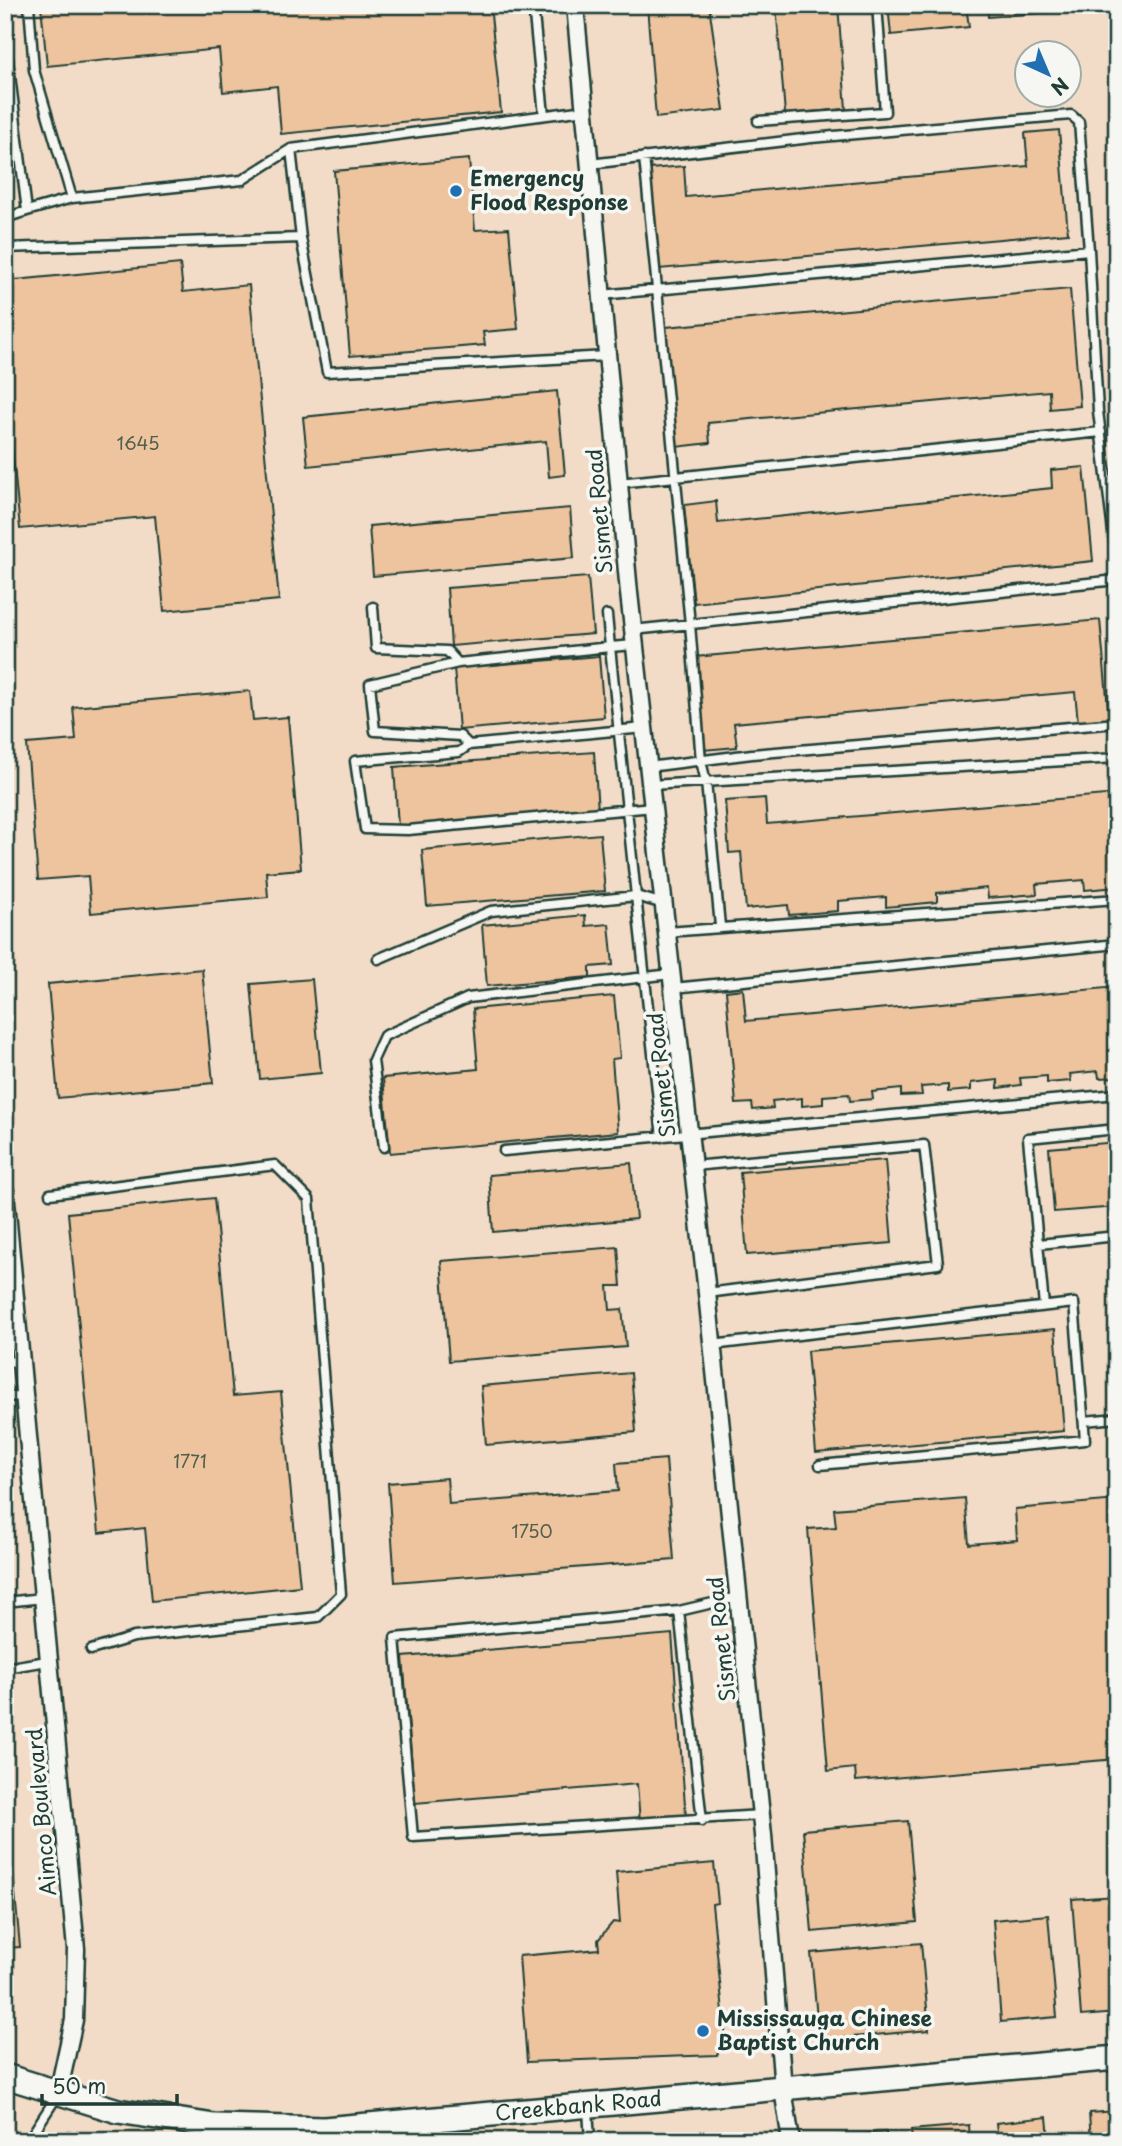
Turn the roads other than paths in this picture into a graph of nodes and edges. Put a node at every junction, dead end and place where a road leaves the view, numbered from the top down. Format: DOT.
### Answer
graph roads {
  1 [pos="29,5"];
  2 [pos="533,5"];
  3 [pos="575,5"];
  4 [pos="877,5"];
  5 [pos="5,36"];
  6 [pos="585,110"];
  7 [pos="544,116"];
  8 [pos="758,121"];
  9 [pos="291,149"];
  10 [pos="644,157"];
  11 [pos="590,164"];
  12 [pos="72,198"];
  13 [pos="27,211"];
  14 [pos="5,218"];
  15 [pos="301,238"];
  16 [pos="5,248"];
  17 [pos="1089,250"];
  18 [pos="657,291"];
  19 [pos="601,295"];
  20 [pos="607,356"];
  21 [pos="1101,432"];
  22 [pos="674,478"];
  23 [pos="619,483"];
  24 [pos="1117,564"];
  25 [pos="1117,580"];
  26 [pos="373,607"];
  27 [pos="607,615"];
  28 [pos="690,624"];
  29 [pos="634,638"];
  30 [pos="611,647"];
  31 [pos="458,663"];
  32 [pos="1117,723"];
  33 [pos="644,728"];
  34 [pos="619,731"];
  35 [pos="469,745"];
  36 [pos="1117,758"];
  37 [pos="701,761"];
  38 [pos="648,767"];
  39 [pos="706,782"];
  40 [pos="650,785"];
  41 [pos="653,807"];
  42 [pos="625,810"];
  43 [pos="636,896"];
  44 [pos="1117,899"];
  45 [pos="664,904"];
  46 [pos="720,926"];
  47 [pos="667,932"];
  48 [pos="1117,944"];
  49 [pos="378,959"];
  50 [pos="645,977"];
  51 [pos="672,981"];
  52 [pos="680,1047"];
  53 [pos="653,1051"];
  54 [pos="1117,1094"];
  55 [pos="1117,1129"];
  56 [pos="690,1136"];
  57 [pos="662,1137"];
  58 [pos="384,1147"];
  59 [pos="504,1151"];
  60 [pos="693,1166"];
  61 [pos="5,1191"];
  62 [pos="50,1194"];
  63 [pos="6,1208"];
  64 [pos="1117,1236"];
  65 [pos="1039,1244"];
  66 [pos="707,1293"];
  67 [pos="1044,1306"];
  68 [pos="712,1345"];
  69 [pos="13,1362"];
  70 [pos="24,1396"];
  71 [pos="5,1397"];
  72 [pos="1117,1418"];
  73 [pos="1084,1421"];
  74 [pos="820,1465"];
  75 [pos="738,1597"];
  76 [pos="43,1598"];
  77 [pos="5,1602"];
  78 [pos="679,1611"];
  79 [pos="92,1650"];
  80 [pos="47,1661"];
  81 [pos="5,1668"];
  82 [pos="761,1815"];
  83 [pos="702,1821"];
  84 [pos="1117,2059"];
  85 [pos="5,2076"];
  86 [pos="783,2089"];
  87 [pos="58,2094"];
  88 [pos="588,2106"];
  89 [pos="438,2130"];
  90 [pos="249,2134"];
  91 [pos="28,2141"];
  92 [pos="590,2141"];
  93 [pos="791,2141"];
  1 -- 12 [label="lane"];
  2 -- 7 [label="lane"];
  3 -- 6 [label="street, Sismet Road"];
  4 -- 8 [label="lane"];
  5 -- 13 [label="lane"];
  6 -- 7 [label="lane"];
  6 -- 11 [label="street, Sismet Road"];
  7 -- 9 [label="lane"];
  9 -- 12 [label="lane"];
  9 -- 15 [label="lane"];
  10 -- 11 [label="lane"];
  10 -- 17 [label="lane"];
  10 -- 18 [label="lane"];
  11 -- 19 [label="street, Sismet Road"];
  12 -- 13 [label="lane"];
  13 -- 14 [label="lane"];
  15 -- 16 [label="lane"];
  15 -- 20 [label="lane"];
  17 -- 18 [label="lane"];
  17 -- 21 [label="lane"];
  18 -- 19 [label="lane"];
  18 -- 22 [label="lane"];
  19 -- 20 [label="street, Sismet Road"];
  20 -- 23 [label="street, Sismet Road"];
  21 -- 22 [label="lane"];
  21 -- 24 [label="lane"];
  22 -- 23 [label="lane"];
  22 -- 28 [label="lane"];
  23 -- 29 [label="street, Sismet Road"];
  25 -- 28 [label="lane"];
  26 -- 31 [label="lane"];
  27 -- 30 [label="lane"];
  28 -- 29 [label="lane"];
  28 -- 37 [label="lane"];
  29 -- 30 [label="lane"];
  29 -- 33 [label="street, Sismet Road"];
  30 -- 31 [label="lane"];
  30 -- 34 [label="lane"];
  31 -- 35 [label="lane"];
  32 -- 37 [label="lane"];
  33 -- 34 [label="lane"];
  33 -- 38 [label="street, Sismet Road"];
  34 -- 35 [label="lane"];
  34 -- 42 [label="lane"];
  35 -- 42 [label="lane"];
  36 -- 39 [label="lane"];
  37 -- 38 [label="lane"];
  37 -- 39 [label="lane"];
  38 -- 40 [label="street, Sismet Road"];
  39 -- 40 [label="lane"];
  39 -- 46 [label="lane"];
  40 -- 41 [label="street, Sismet Road"];
  41 -- 42 [label="lane"];
  41 -- 45 [label="street, Sismet Road"];
  42 -- 43 [label="lane"];
  43 -- 45 [label="lane"];
  43 -- 49 [label="lane"];
  43 -- 50 [label="lane"];
  44 -- 46 [label="lane"];
  45 -- 47 [label="street, Sismet Road"];
  46 -- 47 [label="lane"];
  47 -- 51 [label="street, Sismet Road"];
  48 -- 51 [label="lane"];
  50 -- 51 [label="lane"];
  50 -- 53 [label="lane"];
  50 -- 58 [label="lane"];
  51 -- 52 [label="street, Sismet Road"];
  52 -- 53 [label="lane"];
  52 -- 56 [label="street, Sismet Road"];
  53 -- 57 [label="lane"];
  54 -- 56 [label="lane"];
  55 -- 65 [label="lane"];
  56 -- 57 [label="lane"];
  56 -- 60 [label="street, Sismet Road"];
  57 -- 59 [label="lane"];
  60 -- 66 [label="street, Sismet Road"];
  60 -- 66 [label="lane"];
  61 -- 63 [label="street, Aimco Boulevard"];
  62 -- 79 [label="lane"];
  63 -- 69 [label="street, Aimco Boulevard"];
  64 -- 65 [label="lane"];
  65 -- 67 [label="lane"];
  66 -- 68 [label="street, Sismet Road"];
  67 -- 68 [label="lane"];
  67 -- 73 [label="lane"];
  68 -- 75 [label="street, Sismet Road"];
  69 -- 70 [label="street, Aimco Boulevard"];
  70 -- 71 [label="lane"];
  70 -- 76 [label="street, Aimco Boulevard"];
  72 -- 73 [label="lane"];
  73 -- 74 [label="lane"];
  75 -- 78 [label="lane"];
  75 -- 82 [label="street, Sismet Road"];
  76 -- 77 [label="lane"];
  76 -- 80 [label="street, Aimco Boulevard"];
  78 -- 83 [label="lane"];
  78 -- 83 [label="lane"];
  80 -- 81 [label="lane"];
  80 -- 87 [label="street, Aimco Boulevard"];
  82 -- 83 [label="lane"];
  82 -- 86 [label="street, Sismet Road"];
  84 -- 86 [label="street, Creekbank Road"];
  85 -- 87 [label="street, Creekbank Road"];
  86 -- 88 [label="street, Creekbank Road"];
  86 -- 93 [label="street, Sismet Road"];
  87 -- 90 [label="street, Creekbank Road"];
  87 -- 91 [label="lane"];
  88 -- 89 [label="street, Creekbank Road"];
  88 -- 92 [label="lane"];
  89 -- 90 [label="street, Creekbank Road"];
}
